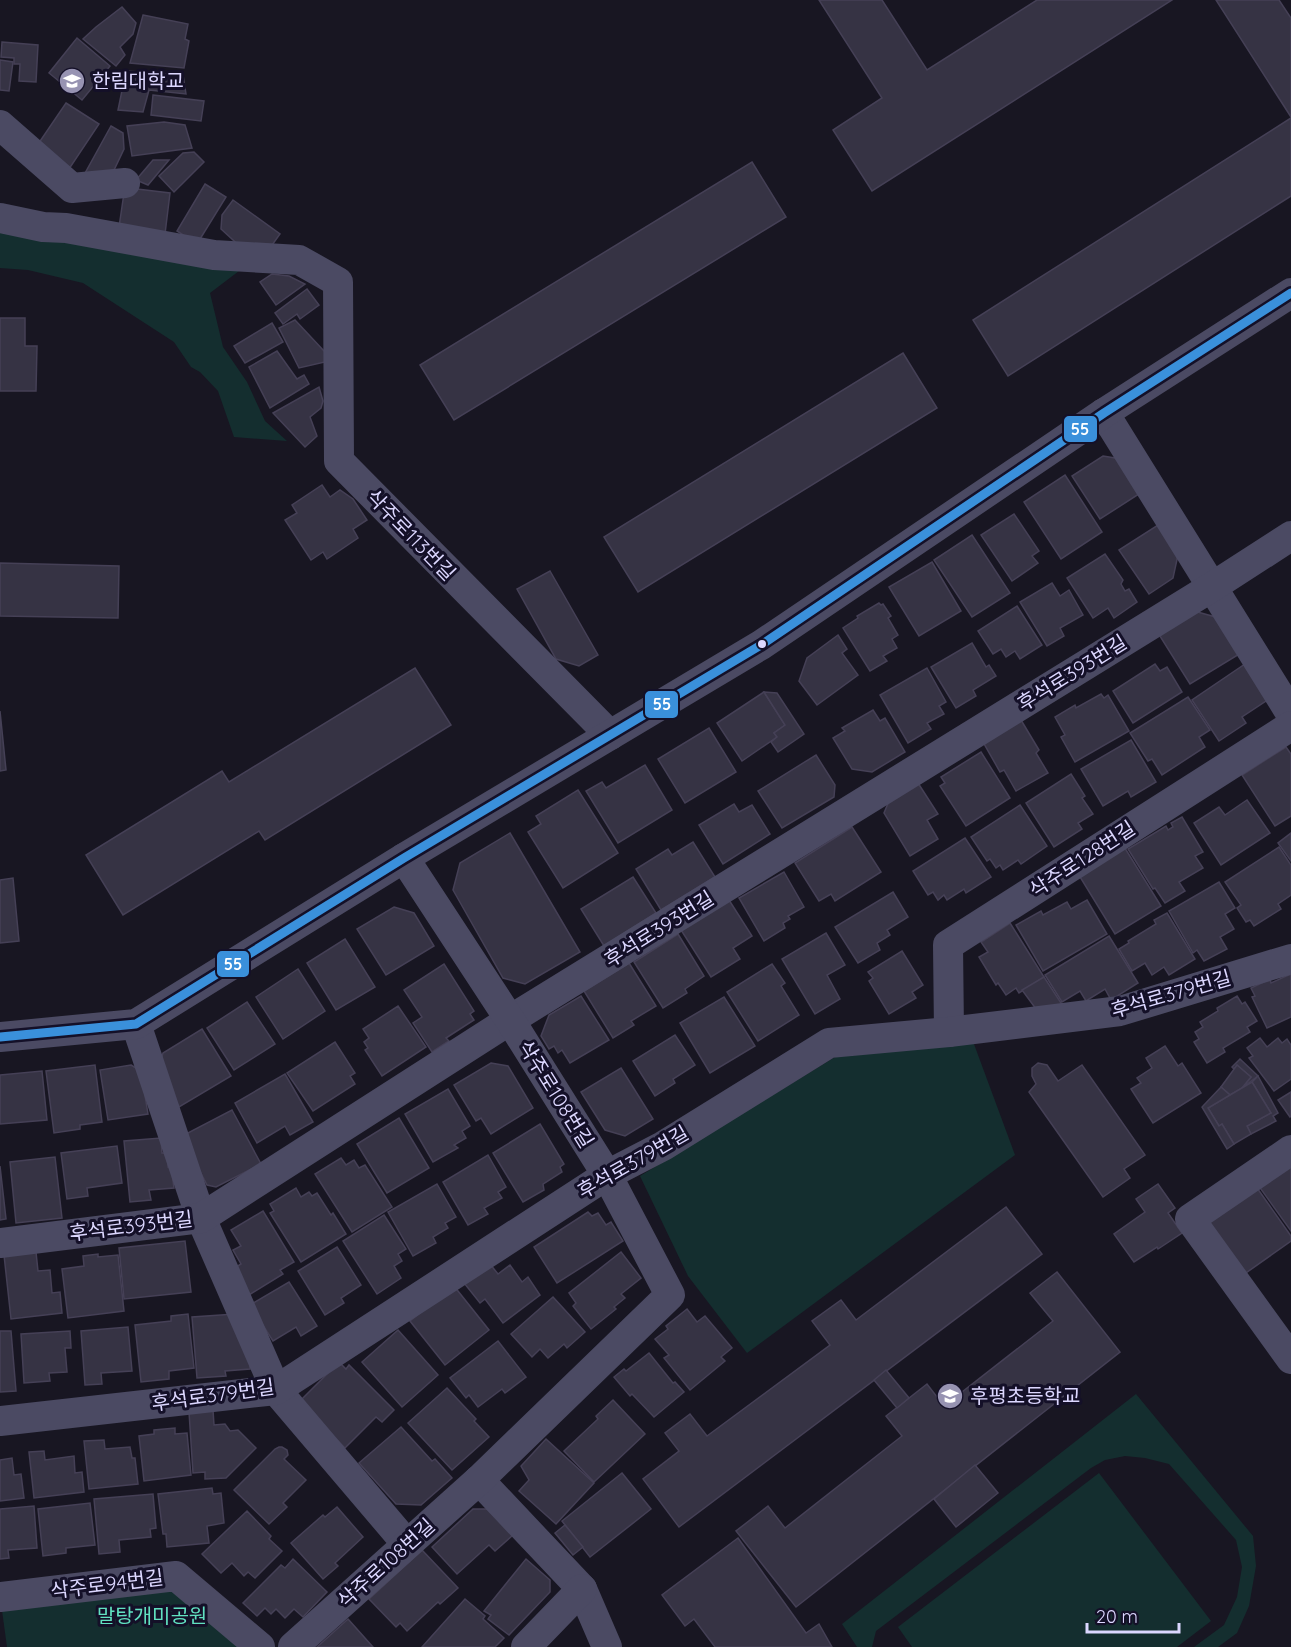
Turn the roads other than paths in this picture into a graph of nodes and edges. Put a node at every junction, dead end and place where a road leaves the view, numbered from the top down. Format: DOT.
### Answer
graph roads {
  1 [pos="0,125"];
  2 [pos="125,183"];
  3 [pos="72,188"];
  4 [pos="0,218"];
  5 [pos="59,228"];
  6 [pos="1291,292"];
  7 [pos="1104,413"];
  8 [pos="1291,536"];
  9 [pos="1212,587"];
  10 [pos="1291,714"];
  11 [pos="1291,726"];
  12 [pos="610,735"];
  13 [pos="404,858"];
  14 [pos="1291,959"];
  15 [pos="510,1020"];
  16 [pos="136,1024"];
  17 [pos="949,1032"];
  18 [pos="0,1037"];
  19 [pos="1291,1150"];
  20 [pos="607,1175"];
  21 [pos="201,1218"];
  22 [pos="0,1243"];
  23 [pos="1291,1359"];
  24 [pos="276,1390"];
  25 [pos="0,1421"];
  26 [pos="479,1480"];
  27 [pos="407,1544"];
  28 [pos="582,1589"];
  29 [pos="0,1596"];
  30 [pos="260,1647"];
  31 [pos="293,1647"];
  32 [pos="526,1647"];
  33 [pos="607,1647"];
  1 -- 3 [label="street"];
  2 -- 3 [label="street"];
  3 -- 5 [label="street"];
  4 -- 5 [label="street"];
  5 -- 12 [label="street, 삭주로113번길"];
  6 -- 7 [label="street"];
  7 -- 9 [label="street"];
  7 -- 12 [label="street"];
  8 -- 9 [label="street, 후석로393번길"];
  9 -- 10 [label="street"];
  9 -- 15 [label="street, 후석로393번길"];
  11 -- 17 [label="street, 삭주로128번길"];
  12 -- 13 [label="street"];
  13 -- 15 [label="street, 삭주로108번길"];
  13 -- 16 [label="street"];
  14 -- 17 [label="street, 후석로379번길"];
  15 -- 20 [label="street, 삭주로108번길"];
  15 -- 21 [label="street, 후석로393번길"];
  16 -- 18 [label="street"];
  16 -- 21 [label="street"];
  17 -- 20 [label="street, 후석로379번길"];
  19 -- 23 [label="street"];
  20 -- 24 [label="street, 후석로379번길"];
  20 -- 26 [label="street, 삭주로108번길"];
  21 -- 22 [label="street, 후석로393번길"];
  21 -- 24 [label="street"];
  24 -- 25 [label="street, 후석로379번길"];
  24 -- 27 [label="street"];
  26 -- 27 [label="street, 삭주로108번길"];
  26 -- 28 [label="street"];
  27 -- 31 [label="street, 삭주로108번길"];
  28 -- 32 [label="street"];
  28 -- 33 [label="street"];
  29 -- 30 [label="street, 삭주로94번길"];
}
